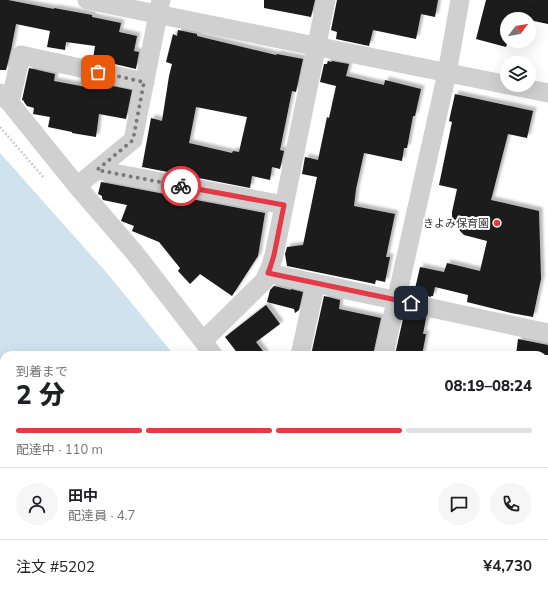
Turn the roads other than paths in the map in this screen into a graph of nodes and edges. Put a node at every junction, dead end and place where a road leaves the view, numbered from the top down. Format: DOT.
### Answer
graph roads {
  1 [pos="87,0"];
  2 [pos="326,0"];
  3 [pos="460,0"];
  4 [pos="159,7"];
  5 [pos="317,46"];
  6 [pos="447,73"];
  7 [pos="144,82"];
  8 [pos="548,93"];
  9 [pos="5,98"];
  10 [pos="97,170"];
  11 [pos="77,186"];
  12 [pos="284,205"];
  13 [pos="268,273"];
  14 [pos="316,283"];
  15 [pos="396,300"];
  16 [pos="548,333"];
  17 [pos="208,348"];
  18 [pos="301,351"];
  19 [pos="385,351"];
  1 -- 4 [label="street"];
  2 -- 5 [label="street"];
  3 -- 6 [label="street"];
  4 -- 5 [label="street"];
  4 -- 7 [label="street"];
  5 -- 6 [label="street"];
  5 -- 12 [label="street"];
  6 -- 8 [label="street"];
  6 -- 15 [label="street"];
  7 -- 9 [label="street"];
  7 -- 10 [label="street"];
  9 -- 11 [label="street"];
  10 -- 11 [label="street"];
  10 -- 12 [label="street"];
  11 -- 17 [label="street"];
  12 -- 13 [label="street"];
  13 -- 14 [label="street"];
  13 -- 17 [label="street"];
  14 -- 15 [label="street"];
  14 -- 18 [label="street"];
  15 -- 16 [label="street"];
  15 -- 19 [label="street"];
}
